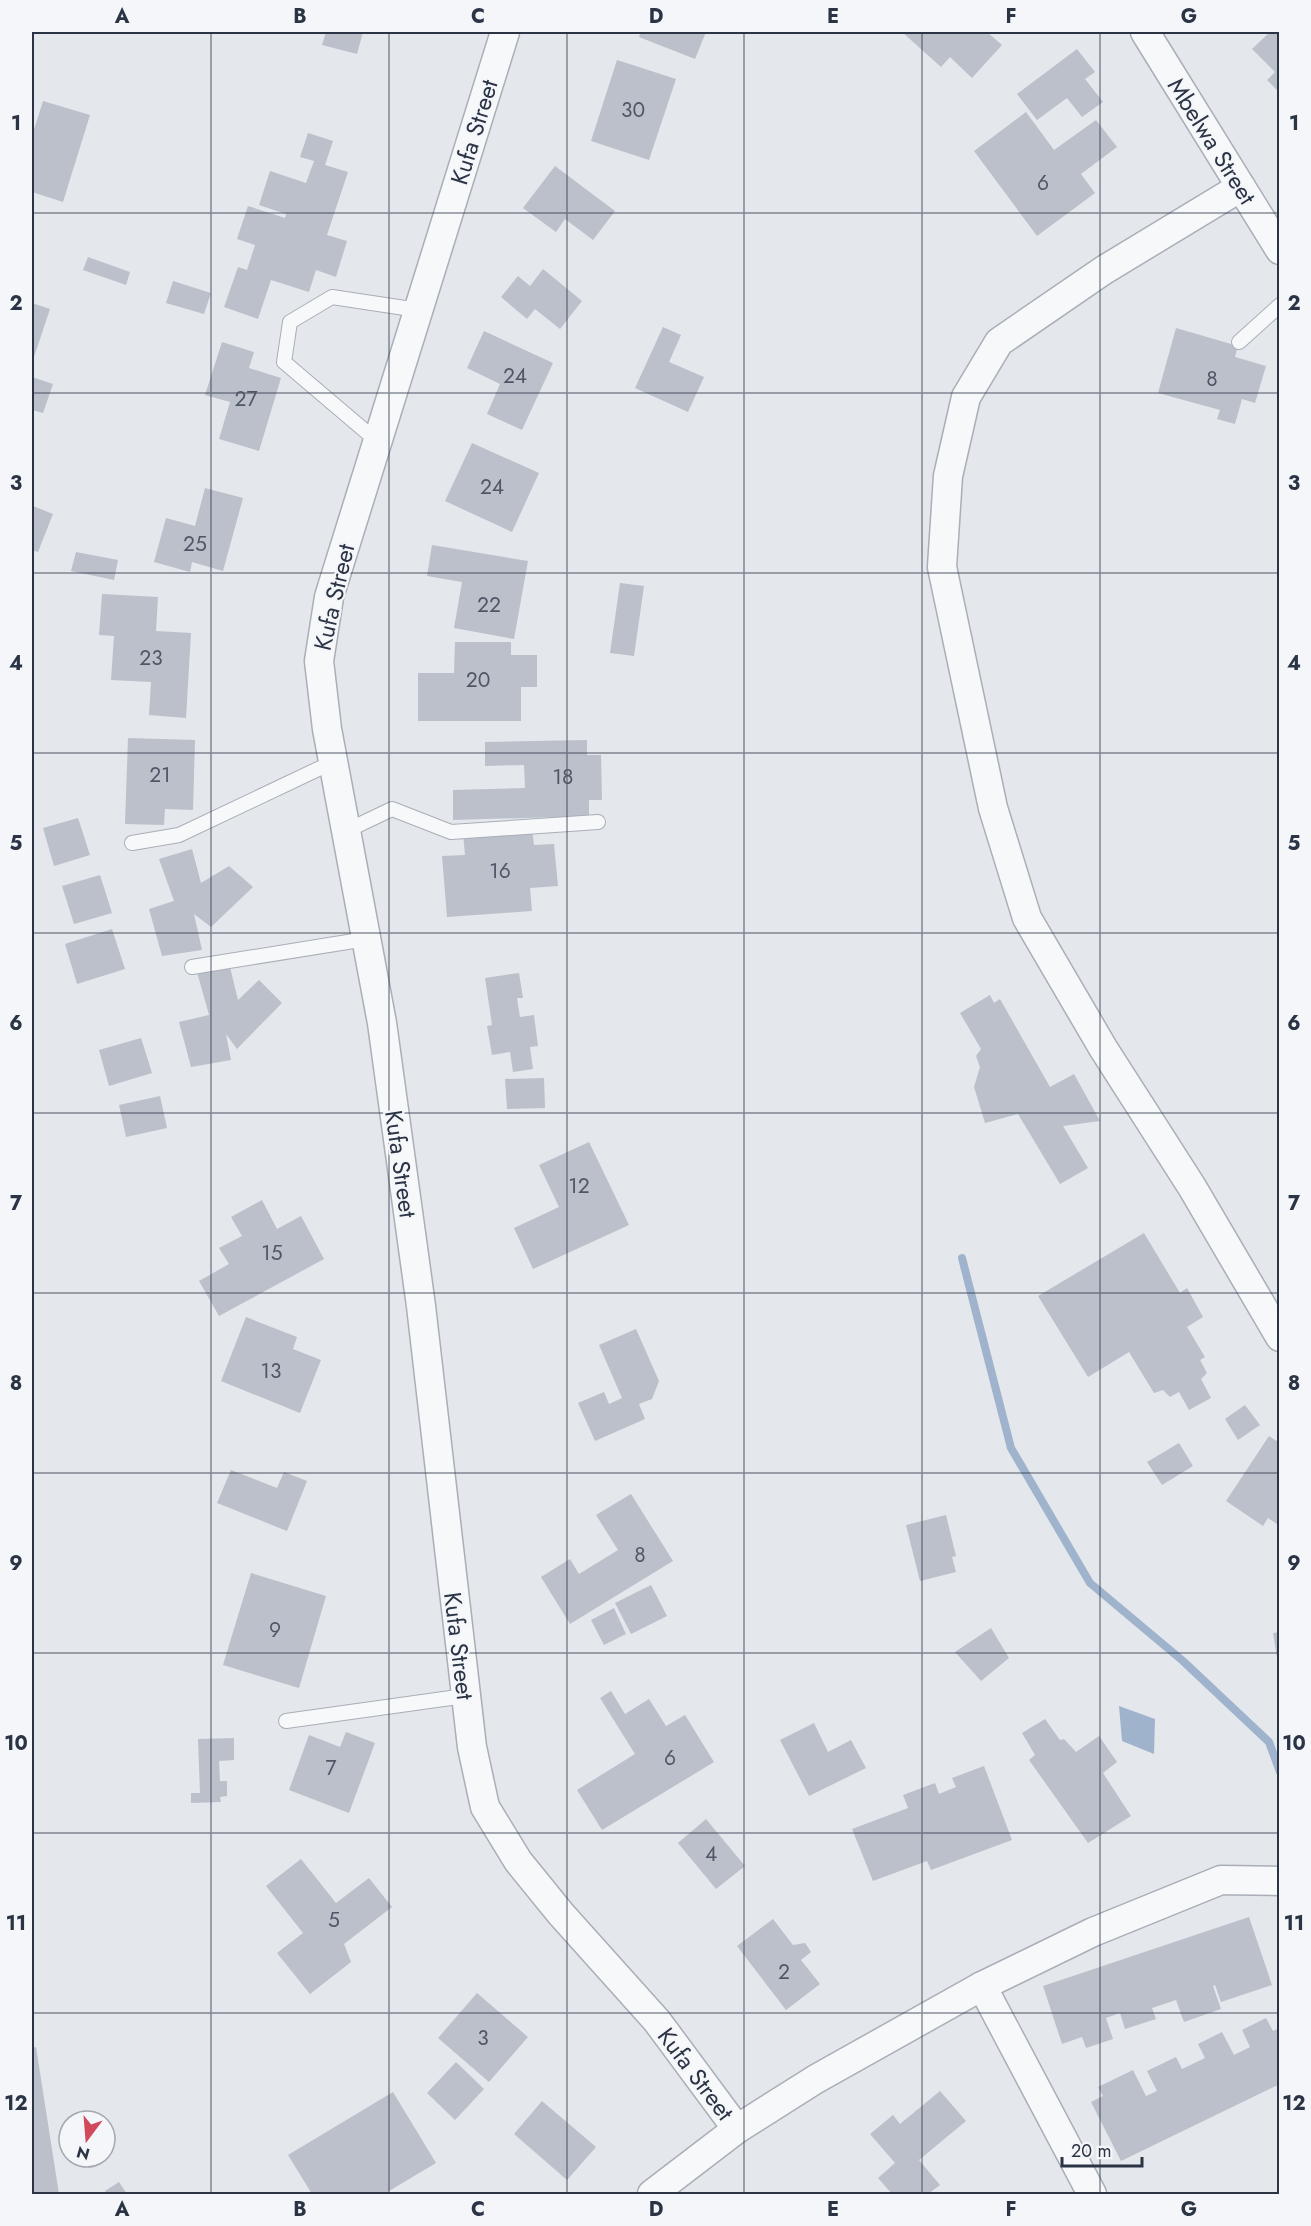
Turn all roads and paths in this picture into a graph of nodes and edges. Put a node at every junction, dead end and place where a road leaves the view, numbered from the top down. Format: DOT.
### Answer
graph roads {
  1 [pos="505,32"];
  2 [pos="1145,32"];
  3 [pos="1241,188"];
  4 [pos="1280,250"];
  5 [pos="1280,305"];
  6 [pos="418,310"];
  7 [pos="1239,342"];
  8 [pos="377,441"];
  9 [pos="333,762"];
  10 [pos="598,822"];
  11 [pos="346,831"];
  12 [pos="132,843"];
  13 [pos="366,939"];
  14 [pos="192,967"];
  15 [pos="1280,1337"];
  16 [pos="465,1696"];
  17 [pos="286,1721"];
  18 [pos="1280,1881"];
  19 [pos="982,1986"];
  20 [pos="737,2129"];
  21 [pos="652,2194"];
  22 [pos="1092,2194"];
  1 -- 6 [label="street, Kufa Street"];
  2 -- 3 [label="street, Mbelwa Street"];
  3 -- 4 [label="street, Mbelwa Street"];
  3 -- 15 [label="street"];
  5 -- 7 [label="lane"];
  6 -- 8 [label="street, Kufa Street"];
  6 -- 8 [label="lane"];
  8 -- 9 [label="street, Kufa Street"];
  9 -- 11 [label="street, Kufa Street"];
  9 -- 12 [label="lane"];
  10 -- 11 [label="lane"];
  11 -- 13 [label="street, Kufa Street"];
  13 -- 14 [label="lane"];
  13 -- 16 [label="street, Kufa Street"];
  16 -- 17 [label="lane"];
  16 -- 20 [label="street, Kufa Street"];
  18 -- 19 [label="street"];
  19 -- 20 [label="street"];
  19 -- 22 [label="street"];
  20 -- 21 [label="street, Kufa Street"];
}
